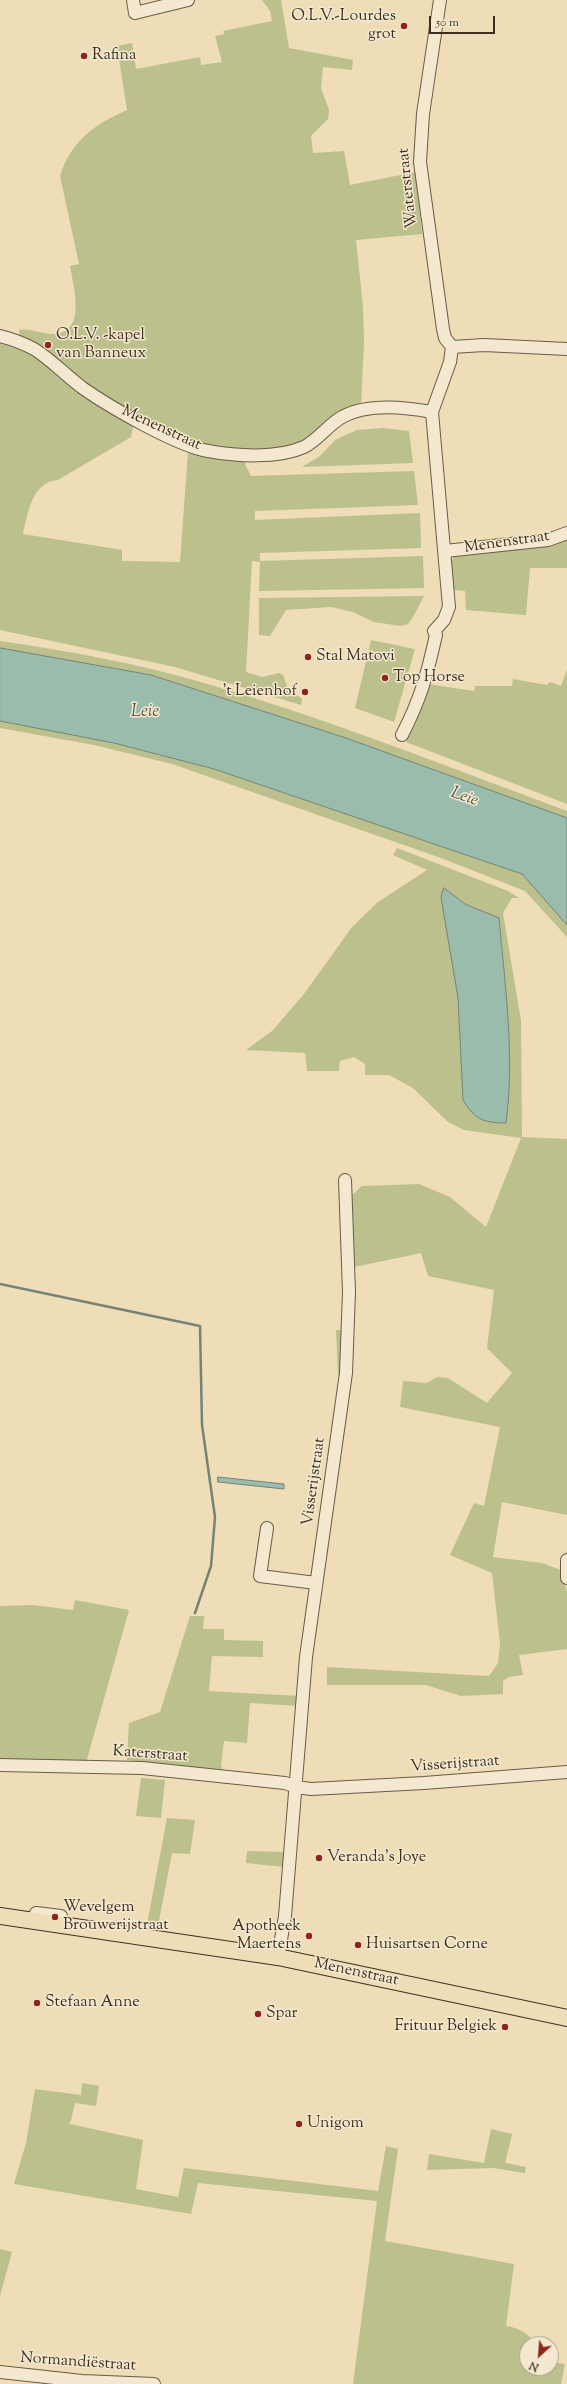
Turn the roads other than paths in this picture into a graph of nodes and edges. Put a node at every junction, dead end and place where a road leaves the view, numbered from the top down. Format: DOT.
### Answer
graph roads {
  1 [pos="133,0"];
  2 [pos="188,0"];
  3 [pos="440,0"];
  4 [pos="0,336"];
  5 [pos="452,346"];
  6 [pos="567,349"];
  7 [pos="432,412"];
  8 [pos="567,533"];
  9 [pos="446,551"];
  10 [pos="402,735"];
  11 [pos="345,1180"];
  12 [pos="267,1528"];
  13 [pos="567,1560"];
  14 [pos="567,1578"];
  15 [pos="316,1583"];
  16 [pos="0,1765"];
  17 [pos="567,1772"];
  18 [pos="296,1787"];
  19 [pos="0,1916"];
  20 [pos="278,1957"];
  21 [pos="567,2018"];
  22 [pos="0,2372"];
  23 [pos="148,2384"];
  24 [pos="154,2384"];
  1 -- 2 [label="street"];
  3 -- 5 [label="street, Waterstraat"];
  4 -- 7 [label="street, Menenstraat"];
  5 -- 6 [label="street"];
  5 -- 7 [label="street"];
  7 -- 9 [label="street, Menenstraat"];
  8 -- 9 [label="street, Menenstraat"];
  9 -- 10 [label="street, Menenstraat"];
  11 -- 15 [label="street, Visserijstraat"];
  12 -- 15 [label="street"];
  13 -- 14 [label="street"];
  15 -- 18 [label="street, Visserijstraat"];
  16 -- 18 [label="street, Katerstraat"];
  17 -- 18 [label="street, Visserijstraat"];
  18 -- 20 [label="street, Visserijstraat"];
  19 -- 20 [label="main road, Menenstraat"];
  20 -- 21 [label="main road, Menenstraat"];
  22 -- 23 [label="street, Normandiëstraat"];
  23 -- 24 [label="street, Normandiëstraat"];
}
